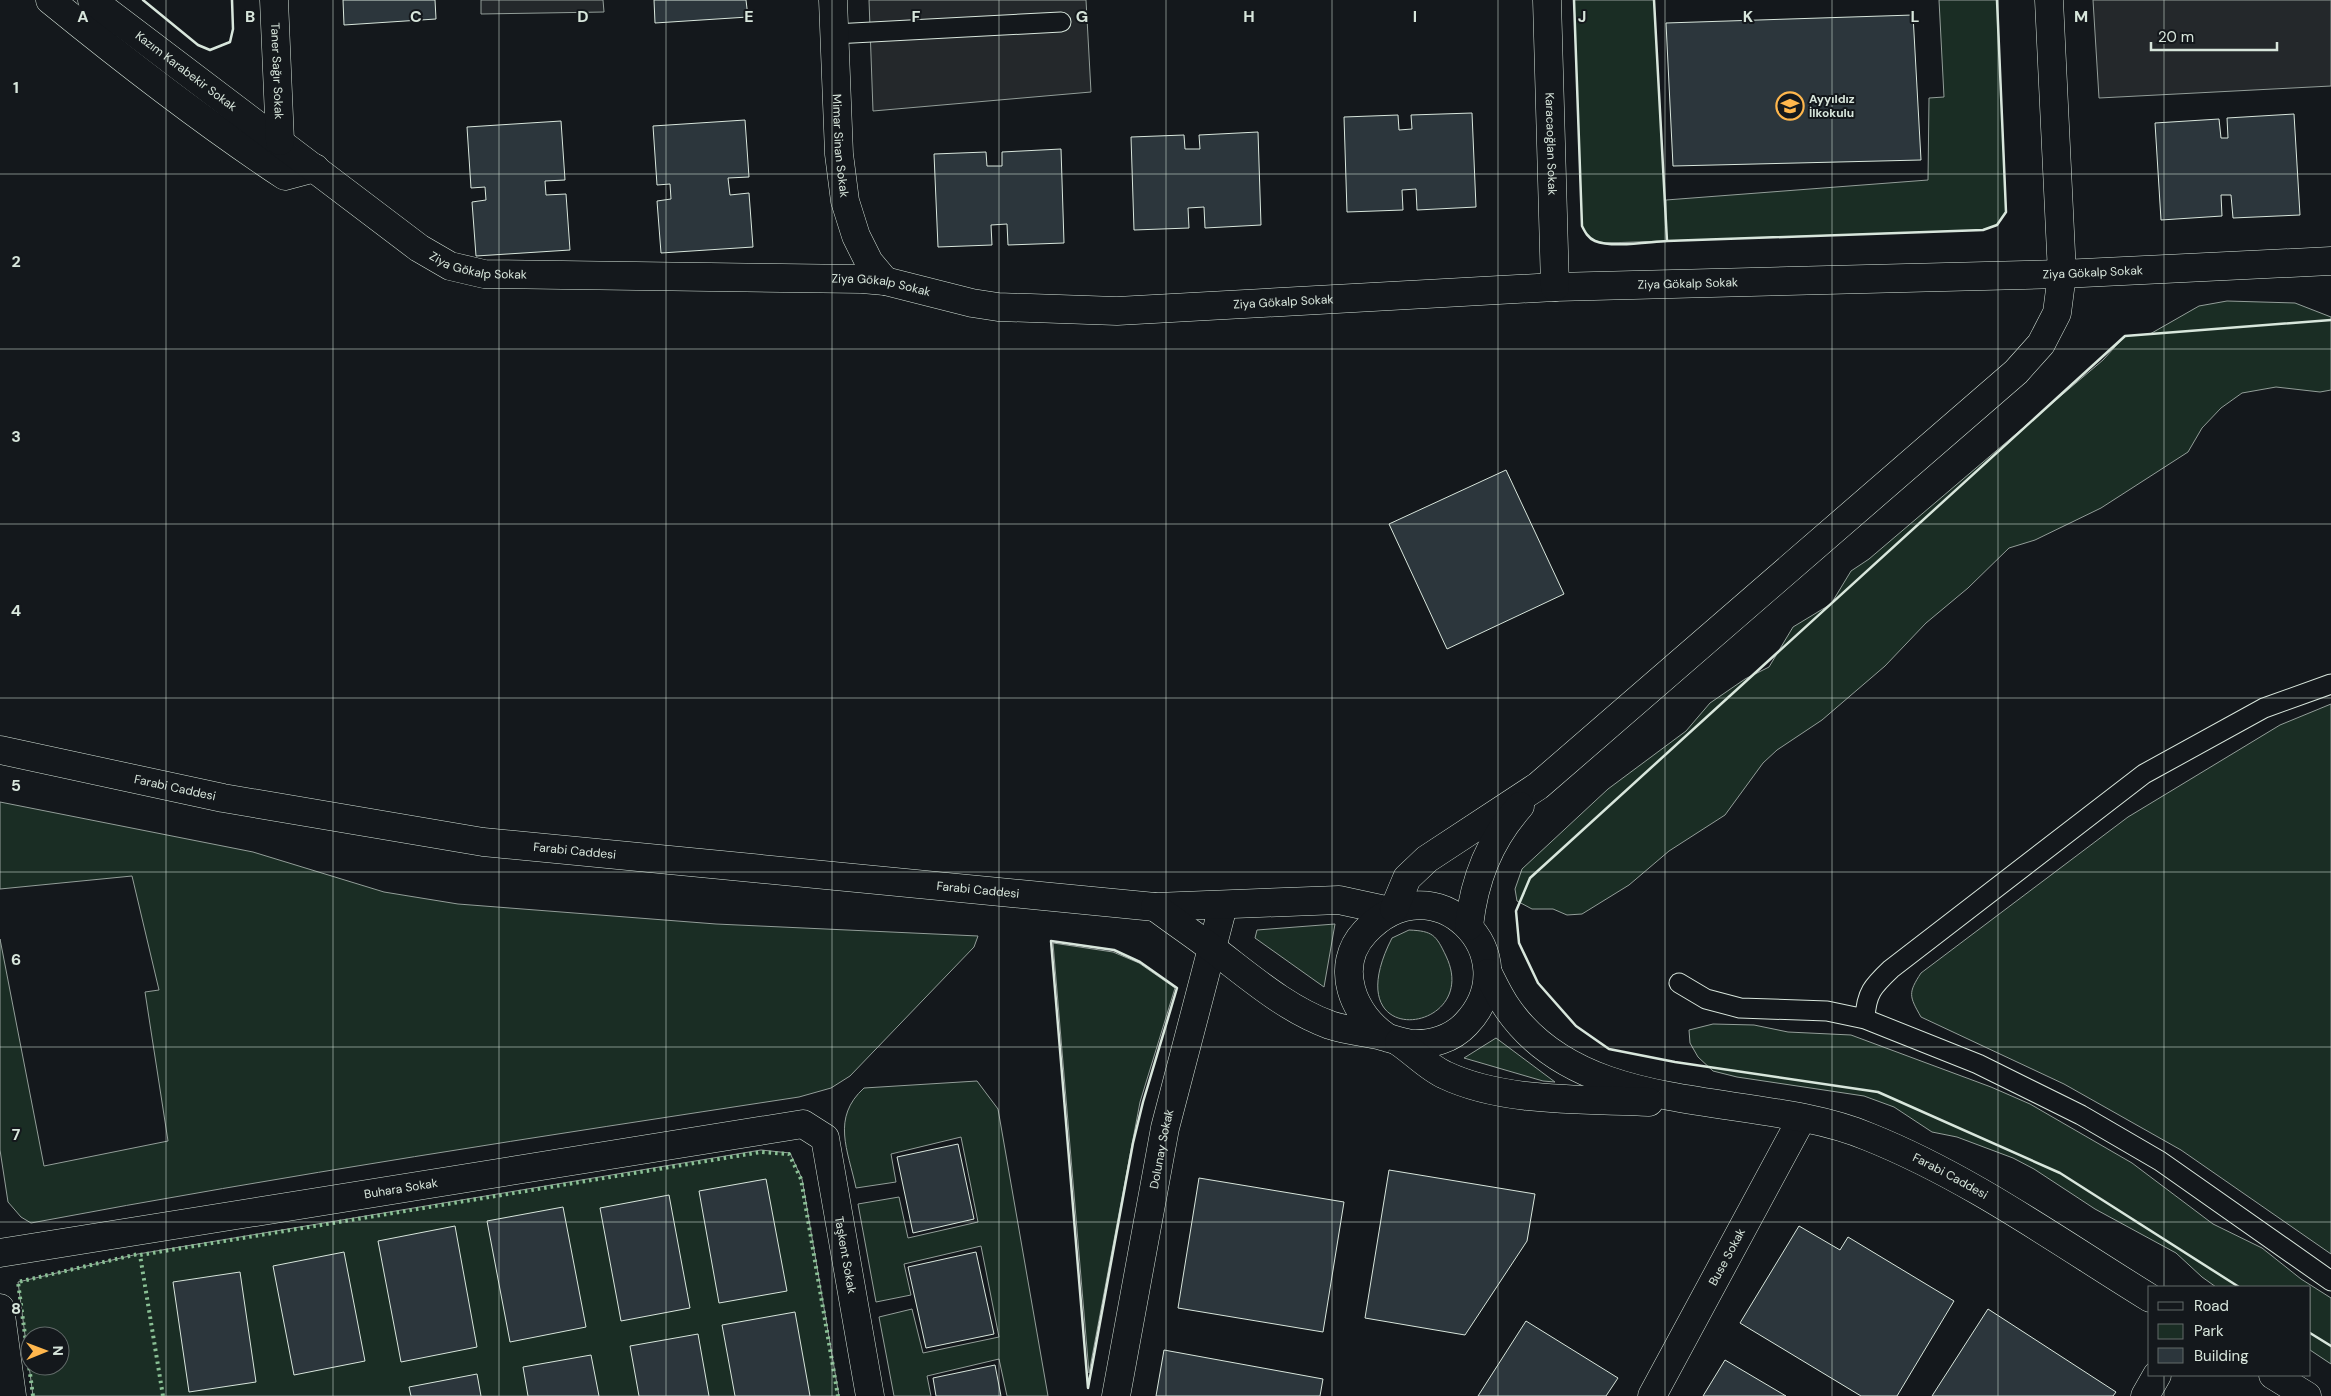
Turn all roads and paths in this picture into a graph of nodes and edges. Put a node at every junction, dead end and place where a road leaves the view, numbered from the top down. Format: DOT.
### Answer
graph roads {
  1 [pos="50,0"];
  2 [pos="92,0"];
  3 [pos="274,0"];
  4 [pos="833,0"];
  5 [pos="1547,0"];
  6 [pos="2049,0"];
  7 [pos="1061,22"];
  8 [pos="834,34"];
  9 [pos="280,141"];
  10 [pos="315,168"];
  11 [pos="2331,261"];
  12 [pos="2062,274"];
  13 [pos="886,281"];
  14 [pos="1555,287"];
  15 [pos="2331,684"];
  16 [pos="0,750"];
  17 [pos="1538,786"];
  18 [pos="1223,906"];
  19 [pos="1155,907"];
  20 [pos="1392,910"];
  21 [pos="1469,926"];
  22 [pos="1214,949"];
  23 [pos="1488,973"];
  24 [pos="1680,983"];
  25 [pos="1865,1019"];
  26 [pos="1394,1040"];
  27 [pos="1730,1107"];
  28 [pos="1802,1118"];
  29 [pos="803,1124"];
  30 [pos="0,1253"];
  31 [pos="2331,1281"];
  32 [pos="2148,1297"];
  33 [pos="0,1308"];
  34 [pos="2156,1376"];
  35 [pos="2275,1376"];
  36 [pos="12,1396"];
  37 [pos="870,1396"];
  38 [pos="1116,1396"];
  39 [pos="1652,1396"];
  40 [pos="2145,1396"];
  41 [pos="2307,1396"];
  1 -- 10 [label="street"];
  2 -- 9 [label="street, Kazım Karabekir Sokak"];
  3 -- 9 [label="street, Taner Sağır Sokak"];
  4 -- 8 [label="street, Mimar Sinan Sokak"];
  5 -- 14 [label="street, Karacaoğlan Sokak"];
  6 -- 12 [label="street"];
  7 -- 8 [label="lane"];
  8 -- 13 [label="street, Mimar Sinan Sokak"];
  9 -- 10 [label="street, Ziya Gökalp Sokak"];
  10 -- 13 [label="street, Ziya Gökalp Sokak"];
  11 -- 12 [label="street, Ziya Gökalp Sokak"];
  12 -- 14 [label="street, Ziya Gökalp Sokak"];
  12 -- 17 [label="street"];
  13 -- 14 [label="street, Ziya Gökalp Sokak"];
  15 -- 25 [label="lane"];
  16 -- 19 [label="street, Farabi Caddesi"];
  17 -- 20 [label="street"];
  17 -- 21 [label="street"];
  18 -- 19 [label="street, Farabi Caddesi"];
  18 -- 20 [label="street, Farabi Caddesi"];
  18 -- 22 [label="street, Dolunay Sokak"];
  19 -- 22 [label="street"];
  20 -- 21 [label="street"];
  20 -- 26 [label="street"];
  21 -- 23 [label="street"];
  22 -- 26 [label="street"];
  22 -- 38 [label="street, Dolunay Sokak"];
  23 -- 26 [label="street"];
  23 -- 27 [label="street"];
  24 -- 25 [label="lane"];
  25 -- 31 [label="lane"];
  26 -- 27 [label="street"];
  27 -- 28 [label="street, Farabi Caddesi"];
  28 -- 32 [label="street, Farabi Caddesi"];
  28 -- 39 [label="street, Buse Sokak"];
  29 -- 30 [label="street, Buhara Sokak"];
  29 -- 37 [label="street, Taşkent Sokak"];
  33 -- 36 [label="street"];
  34 -- 40 [label="street"];
  35 -- 41 [label="street"];
}
